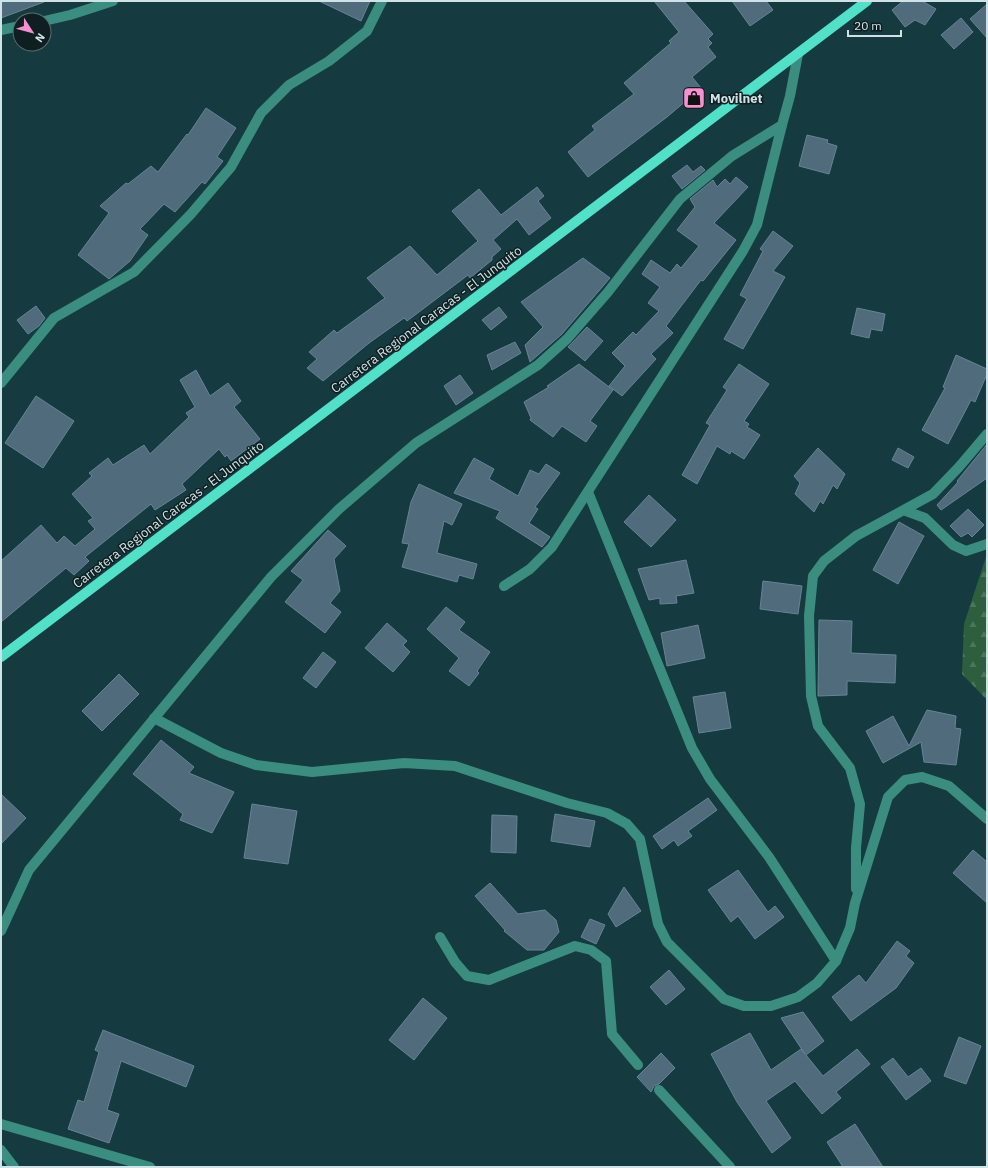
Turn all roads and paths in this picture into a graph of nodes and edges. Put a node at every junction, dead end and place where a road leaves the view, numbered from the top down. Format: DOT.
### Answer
graph roads {
  1 [pos="113,1"];
  2 [pos="382,1"];
  3 [pos="867,1"];
  4 [pos="52,19"];
  5 [pos="12,28"];
  6 [pos="1,30"];
  7 [pos="798,54"];
  8 [pos="782,125"];
  9 [pos="1,382"];
  10 [pos="987,434"];
  11 [pos="588,492"];
  12 [pos="906,511"];
  13 [pos="987,544"];
  14 [pos="504,586"];
  15 [pos="1,657"];
  16 [pos="154,718"];
  17 [pos="987,819"];
  18 [pos="855,902"];
  19 [pos="1,931"];
  20 [pos="440,937"];
  21 [pos="836,961"];
  22 [pos="638,1065"];
  23 [pos="659,1090"];
  24 [pos="1,1124"];
  25 [pos="1,1150"];
  26 [pos="14,1167"];
  27 [pos="150,1167"];
  28 [pos="730,1167"];
  1 -- 4 [label="street"];
  2 -- 9 [label="street"];
  3 -- 7 [label="main road, Carretera Regional Caracas - El Junquito"];
  5 -- 6 [label="street"];
  7 -- 8 [label="street"];
  7 -- 15 [label="main road, Carretera Regional Caracas - El Junquito"];
  8 -- 11 [label="street"];
  8 -- 16 [label="street"];
  10 -- 12 [label="street"];
  11 -- 14 [label="street"];
  11 -- 21 [label="street"];
  12 -- 13 [label="street"];
  12 -- 18 [label="street"];
  16 -- 19 [label="street"];
  16 -- 21 [label="street"];
  17 -- 18 [label="street"];
  18 -- 21 [label="street"];
  20 -- 22 [label="street"];
  23 -- 28 [label="street"];
  24 -- 27 [label="street"];
  25 -- 26 [label="street"];
}
